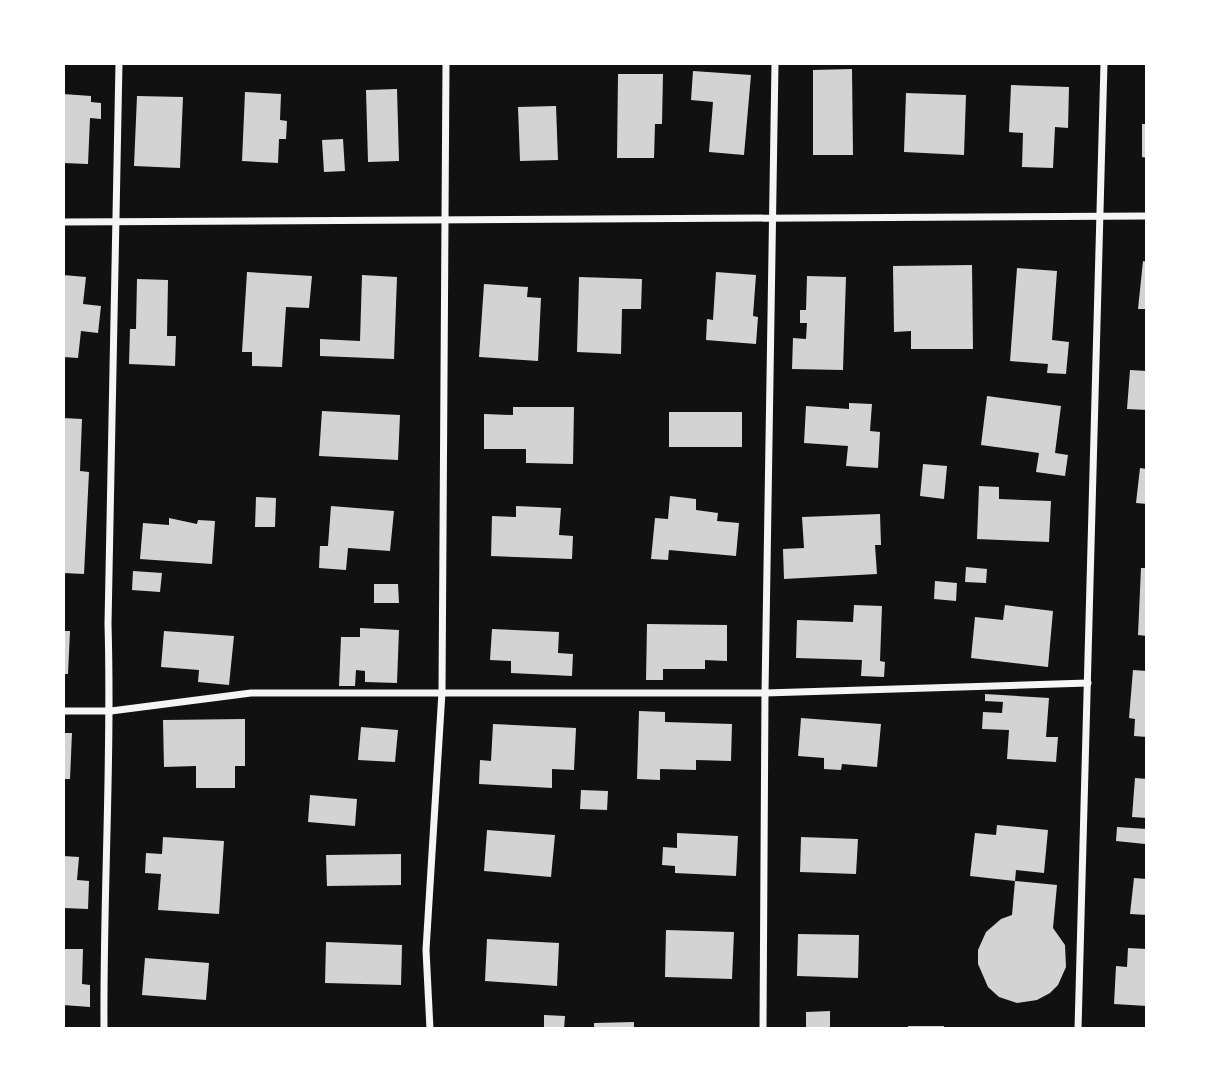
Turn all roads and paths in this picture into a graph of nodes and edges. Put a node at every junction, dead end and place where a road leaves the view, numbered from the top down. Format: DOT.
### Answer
graph roads {
  1 [pos="119,63"];
  2 [pos="446,63"];
  3 [pos="775,63"];
  4 [pos="1104,63"];
  5 [pos="1147,216"];
  6 [pos="1101,218"];
  7 [pos="775,220"];
  8 [pos="447,221"];
  9 [pos="63,222"];
  10 [pos="118,222"];
  11 [pos="1088,683"];
  12 [pos="442,692"];
  13 [pos="765,693"];
  14 [pos="63,711"];
  15 [pos="111,711"];
  16 [pos="104,1029"];
  17 [pos="430,1029"];
  18 [pos="763,1029"];
  19 [pos="1079,1029"];
  1 -- 10 [label="street"];
  2 -- 8 [label="street"];
  3 -- 7 [label="street"];
  4 -- 6 [label="street"];
  5 -- 6 [label="street"];
  6 -- 7 [label="street"];
  6 -- 11 [label="street"];
  7 -- 8 [label="street"];
  7 -- 13 [label="street"];
  8 -- 10 [label="street"];
  8 -- 12 [label="street"];
  9 -- 10 [label="street"];
  10 -- 15 [label="street"];
  11 -- 13 [label="street"];
  11 -- 19 [label="street"];
  12 -- 13 [label="street"];
  12 -- 15 [label="street"];
  12 -- 17 [label="street"];
  13 -- 18 [label="street"];
  14 -- 15 [label="street"];
  15 -- 16 [label="street"];
}
